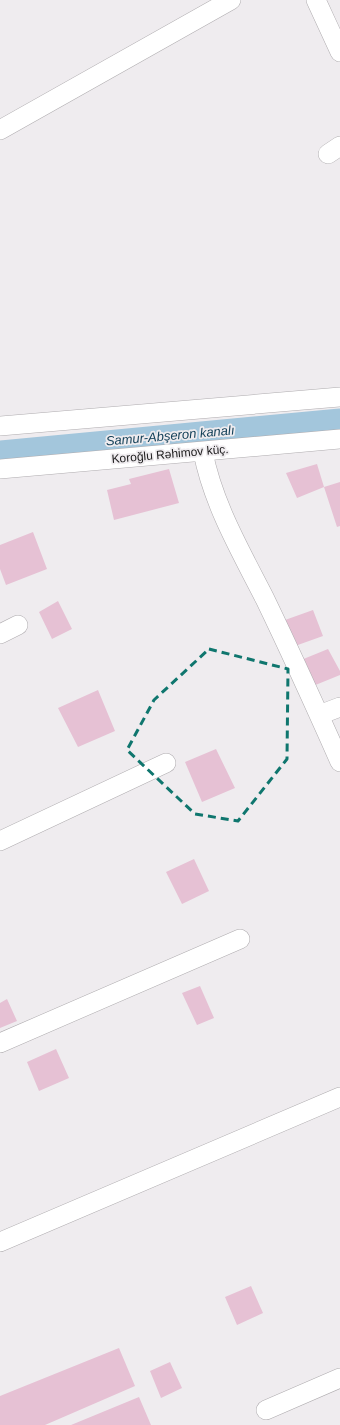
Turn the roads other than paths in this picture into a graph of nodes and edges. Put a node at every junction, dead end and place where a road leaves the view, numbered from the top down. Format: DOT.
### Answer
graph roads {
  1 [pos="231,0"];
  2 [pos="316,0"];
  3 [pos="340,52"];
  4 [pos="0,130"];
  5 [pos="340,397"];
  6 [pos="0,426"];
  7 [pos="340,439"];
  8 [pos="203,452"];
  9 [pos="0,469"];
  10 [pos="18,625"];
  11 [pos="0,634"];
  12 [pos="340,707"];
  13 [pos="319,715"];
  14 [pos="340,762"];
  15 [pos="166,763"];
  16 [pos="0,841"];
  17 [pos="240,939"];
  18 [pos="0,1043"];
  19 [pos="340,1097"];
  20 [pos="0,1242"];
  21 [pos="340,1378"];
  22 [pos="266,1410"];
  1 -- 4 [label="street"];
  2 -- 3 [label="street"];
  5 -- 6 [label="street"];
  7 -- 8 [label="street, Koroğlu Rəhimov küç."];
  8 -- 9 [label="street, Koroğlu Rəhimov küç."];
  8 -- 13 [label="street"];
  10 -- 11 [label="street"];
  12 -- 13 [label="street"];
  13 -- 14 [label="street"];
  15 -- 16 [label="street"];
  17 -- 18 [label="street"];
  19 -- 20 [label="street"];
  21 -- 22 [label="street"];
}
